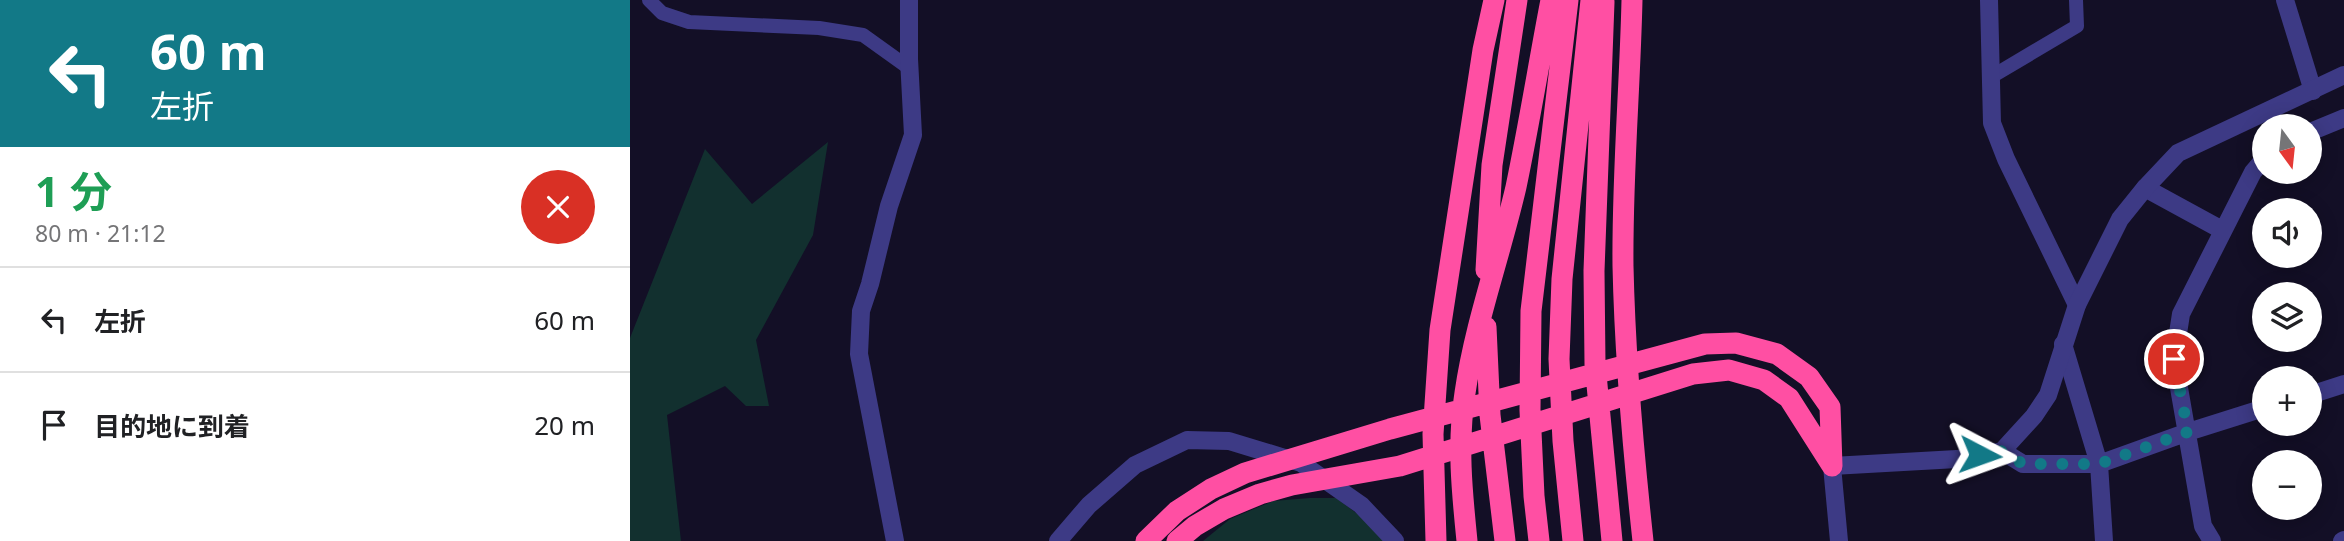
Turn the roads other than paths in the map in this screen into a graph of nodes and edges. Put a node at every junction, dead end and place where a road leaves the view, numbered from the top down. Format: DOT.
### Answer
graph roads {
  1 [pos="649,0"];
  2 [pos="909,0"];
  3 [pos="1494,0"];
  4 [pos="1517,0"];
  5 [pos="1552,0"];
  6 [pos="1568,0"];
  7 [pos="1591,0"];
  8 [pos="1604,0"];
  9 [pos="1621,0"];
  10 [pos="1632,0"];
  11 [pos="1989,0"];
  12 [pos="2076,0"];
  13 [pos="2285,0"];
  14 [pos="909,68"];
  15 [pos="2344,75"];
  16 [pos="1991,76"];
  17 [pos="2313,91"];
  18 [pos="2344,118"];
  19 [pos="2322,127"];
  20 [pos="2252,174"];
  21 [pos="2145,188"];
  22 [pos="2222,230"];
  23 [pos="1594,271"];
  24 [pos="2077,305"];
  25 [pos="2063,344"];
  26 [pos="2344,384"];
  27 [pos="2322,391"];
  28 [pos="2252,412"];
  29 [pos="2188,432"];
  30 [pos="2002,451"];
  31 [pos="2099,464"];
  32 [pos="1832,466"];
  33 [pos="895,541"];
  34 [pos="1058,541"];
  35 [pos="1146,541"];
  36 [pos="1177,541"];
  37 [pos="1395,541"];
  38 [pos="1436,541"];
  39 [pos="1468,541"];
  40 [pos="1505,541"];
  41 [pos="1539,541"];
  42 [pos="1573,541"];
  43 [pos="1612,541"];
  44 [pos="1643,541"];
  45 [pos="1839,541"];
  46 [pos="2104,541"];
  47 [pos="2212,541"];
  1 -- 14 [label="lane"];
  2 -- 14 [label="street"];
  3 -- 38 [label="highway"];
  4 -- 40 [label="highway"];
  5 -- 39 [label="highway"];
  6 -- 41 [label="highway"];
  7 -- 42 [label="highway"];
  8 -- 23 [label="highway"];
  9 -- 23 [label="highway"];
  10 -- 44 [label="highway"];
  11 -- 16 [label="street"];
  12 -- 16 [label="lane"];
  13 -- 17 [label="street"];
  14 -- 33 [label="street"];
  15 -- 17 [label="street"];
  16 -- 24 [label="street"];
  17 -- 21 [label="street"];
  18 -- 19 [label="street"];
  20 -- 22 [label="street"];
  21 -- 22 [label="street"];
  21 -- 24 [label="street"];
  22 -- 29 [label="street"];
  23 -- 43 [label="highway"];
  24 -- 25 [label="street"];
  25 -- 30 [label="street"];
  25 -- 31 [label="street"];
  26 -- 27 [label="street"];
  28 -- 29 [label="street"];
  29 -- 31 [label="street"];
  29 -- 47 [label="street"];
  30 -- 31 [label="street"];
  30 -- 32 [label="street"];
  31 -- 46 [label="street"];
  32 -- 35 [label="highway"];
  32 -- 36 [label="highway"];
  32 -- 45 [label="street"];
  34 -- 37 [label="street"];
}
